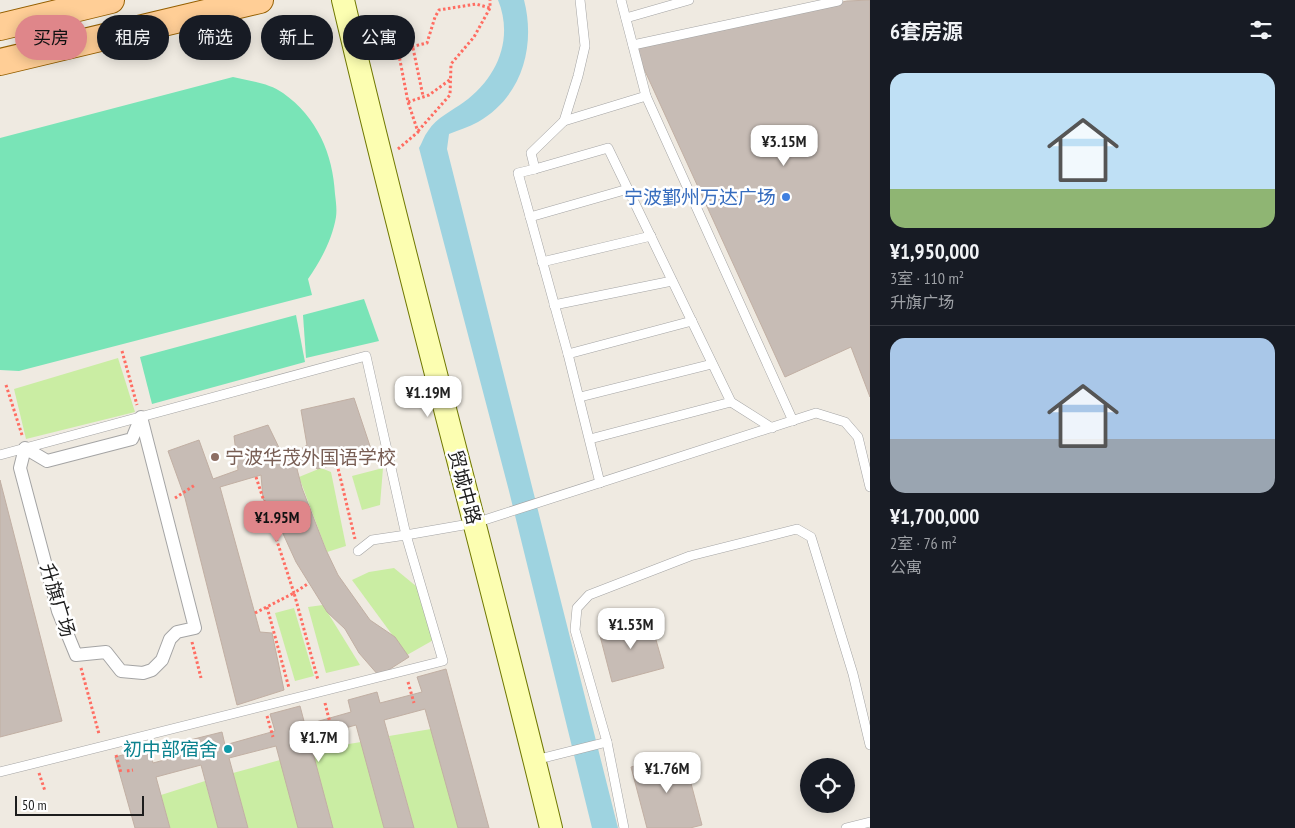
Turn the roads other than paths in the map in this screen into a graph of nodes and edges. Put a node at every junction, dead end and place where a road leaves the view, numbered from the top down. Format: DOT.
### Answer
graph roads {
  1 [pos="111,0"];
  2 [pos="260,0"];
  3 [pos="343,0"];
  4 [pos="580,0"];
  5 [pos="622,0"];
  6 [pos="689,0"];
  7 [pos="838,1"];
  8 [pos="626,18"];
  9 [pos="0,27"];
  10 [pos="633,45"];
  11 [pos="0,62"];
  12 [pos="646,96"];
  13 [pos="564,121"];
  14 [pos="535,169"];
  15 [pos="628,189"];
  16 [pos="530,216"];
  17 [pos="651,236"];
  18 [pos="542,262"];
  19 [pos="672,281"];
  20 [pos="554,305"];
  21 [pos="692,321"];
  22 [pos="568,354"];
  23 [pos="712,364"];
  24 [pos="580,397"];
  25 [pos="731,402"];
  26 [pos="141,417"];
  27 [pos="793,421"];
  28 [pos="772,428"];
  29 [pos="590,439"];
  30 [pos="25,448"];
  31 [pos="0,455"];
  32 [pos="600,483"];
  33 [pos="870,487"];
  34 [pos="475,523"];
  35 [pos="406,534"];
  36 [pos="358,551"];
  37 [pos="607,742"];
  38 [pos="870,745"];
  39 [pos="535,760"];
  40 [pos="0,772"];
  41 [pos="870,822"];
  42 [pos="551,828"];
  43 [pos="624,828"];
  44 [pos="846,828"];
  1 -- 9 [label="main road"];
  2 -- 11 [label="main road"];
  3 -- 34 [label="main road, 贸城中路"];
  4 -- 13 [label="lane"];
  5 -- 8 [label="lane"];
  6 -- 8 [label="lane"];
  7 -- 10 [label="lane"];
  8 -- 10 [label="lane"];
  10 -- 12 [label="lane"];
  12 -- 13 [label="lane"];
  12 -- 27 [label="lane"];
  13 -- 14 [label="lane"];
  14 -- 15 [label="lane"];
  14 -- 16 [label="lane"];
  15 -- 16 [label="lane"];
  15 -- 17 [label="lane"];
  16 -- 18 [label="lane"];
  17 -- 18 [label="lane"];
  17 -- 19 [label="lane"];
  18 -- 20 [label="lane"];
  19 -- 20 [label="lane"];
  19 -- 21 [label="lane"];
  20 -- 22 [label="lane"];
  21 -- 22 [label="lane"];
  21 -- 23 [label="lane"];
  22 -- 24 [label="lane"];
  23 -- 24 [label="lane"];
  23 -- 25 [label="lane"];
  24 -- 29 [label="lane"];
  25 -- 28 [label="lane"];
  25 -- 29 [label="lane"];
  26 -- 30 [label="lane"];
  26 -- 30 [label="street"];
  26 -- 30 [label="street, 升旗广场"];
  26 -- 35 [label="lane"];
  27 -- 28 [label="lane"];
  27 -- 33 [label="lane"];
  28 -- 32 [label="lane"];
  29 -- 32 [label="lane"];
  30 -- 31 [label="lane"];
  32 -- 34 [label="lane"];
  34 -- 35 [label="lane"];
  34 -- 39 [label="main road, 贸城中路"];
  35 -- 36 [label="lane"];
  35 -- 40 [label="lane"];
  37 -- 38 [label="lane"];
  37 -- 39 [label="lane"];
  37 -- 43 [label="lane"];
  39 -- 42 [label="main road, 贸城中路"];
  41 -- 44 [label="lane"];
}
